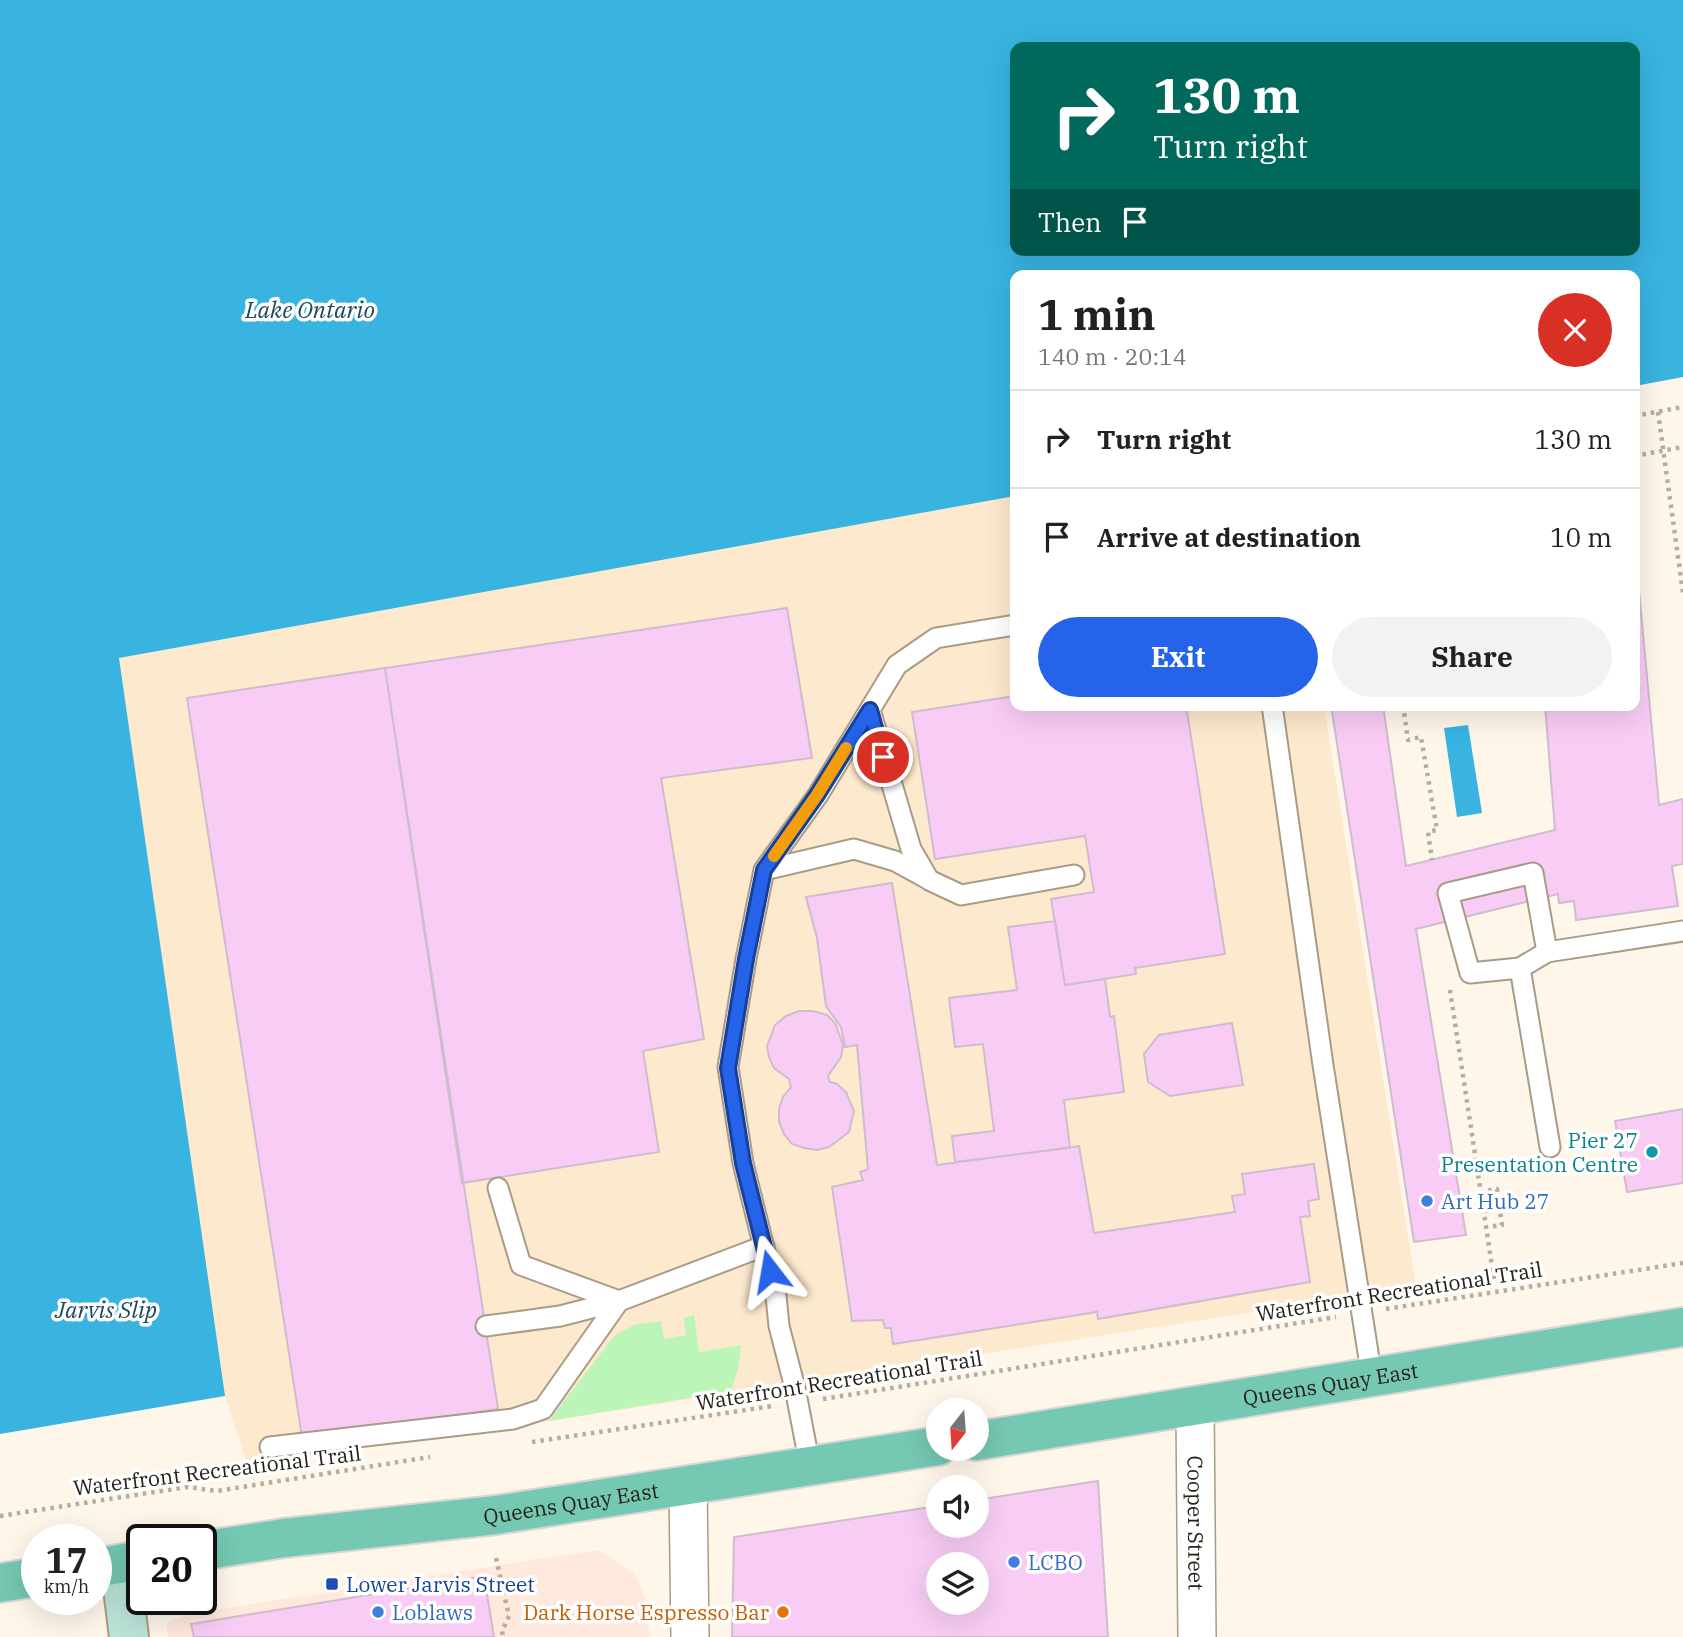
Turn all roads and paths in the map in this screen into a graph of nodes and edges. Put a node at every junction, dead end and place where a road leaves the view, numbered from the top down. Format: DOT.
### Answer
graph roads {
  1 [pos="1683,407"];
  2 [pos="1658,412"];
  3 [pos="1640,415"];
  4 [pos="1683,447"];
  5 [pos="1664,450"];
  6 [pos="1640,455"];
  7 [pos="1683,593"];
  8 [pos="1010,626"];
  9 [pos="870,710"];
  10 [pos="1273,711"];
  11 [pos="1404,711"];
  12 [pos="1432,860"];
  13 [pos="764,870"];
  14 [pos="1074,875"];
  15 [pos="929,880"];
  16 [pos="1683,931"];
  17 [pos="1547,953"];
  18 [pos="1520,968"];
  19 [pos="1469,973"];
  20 [pos="1550,1147"];
  21 [pos="498,1188"];
  22 [pos="1485,1211"];
  23 [pos="1487,1227"];
  24 [pos="764,1246"];
  25 [pos="1683,1263"];
  26 [pos="1494,1279"];
  27 [pos="619,1301"];
  28 [pos="1362,1313"];
  29 [pos="486,1326"];
  30 [pos="1683,1327"];
  31 [pos="1372,1378"];
  32 [pos="798,1403"];
  33 [pos="1195,1407"];
  34 [pos="989,1439"];
  35 [pos="528,1443"];
  36 [pos="270,1447"];
  37 [pos="926,1448"];
  38 [pos="433,1457"];
  39 [pos="810,1466"];
  40 [pos="688,1486"];
  41 [pos="0,1516"];
  42 [pos="217,1548"];
  43 [pos="496,1558"];
  44 [pos="119,1564"];
  45 [pos="21,1580"];
  46 [pos="0,1583"];
  47 [pos="129,1637"];
  48 [pos="503,1637"];
  49 [pos="690,1637"];
  50 [pos="1197,1637"];
  1 -- 2 [label="path"];
  2 -- 3 [label="path"];
  2 -- 5 [label="path"];
  4 -- 5 [label="path"];
  5 -- 6 [label="path"];
  5 -- 7 [label="path"];
  8 -- 9 [label="lane"];
  9 -- 13 [label="lane"];
  9 -- 15 [label="lane"];
  10 -- 28 [label="lane"];
  11 -- 12 [label="path"];
  13 -- 15 [label="lane"];
  13 -- 24 [label="lane"];
  14 -- 15 [label="lane"];
  16 -- 17 [label="lane"];
  17 -- 18 [label="lane"];
  17 -- 19 [label="lane"];
  18 -- 19 [label="lane"];
  18 -- 20 [label="lane"];
  19 -- 22 [label="path"];
  21 -- 27 [label="lane"];
  22 -- 23 [label="path"];
  22 -- 23 [label="path"];
  23 -- 26 [label="path"];
  24 -- 27 [label="lane"];
  24 -- 32 [label="lane"];
  25 -- 28 [label="path, Waterfront Recreational Trail"];
  27 -- 29 [label="lane"];
  27 -- 36 [label="lane"];
  28 -- 31 [label="lane"];
  28 -- 32 [label="path, Waterfront Recreational Trail"];
  30 -- 31 [label="main road, Queens Quay East"];
  31 -- 33 [label="main road, Queens Quay East"];
  32 -- 35 [label="path, Waterfront Recreational Trail"];
  32 -- 39 [label="lane"];
  33 -- 34 [label="main road, Queens Quay East"];
  33 -- 50 [label="street, Cooper Street"];
  37 -- 39 [label="main road, Queens Quay East"];
  38 -- 41 [label="path, Waterfront Recreational Trail"];
  39 -- 40 [label="main road, Queens Quay East"];
  40 -- 42 [label="main road, Queens Quay East"];
  40 -- 49 [label="street"];
  43 -- 48 [label="path"];
  44 -- 47 [label="main road"];
  45 -- 46 [label="main road"];
}
